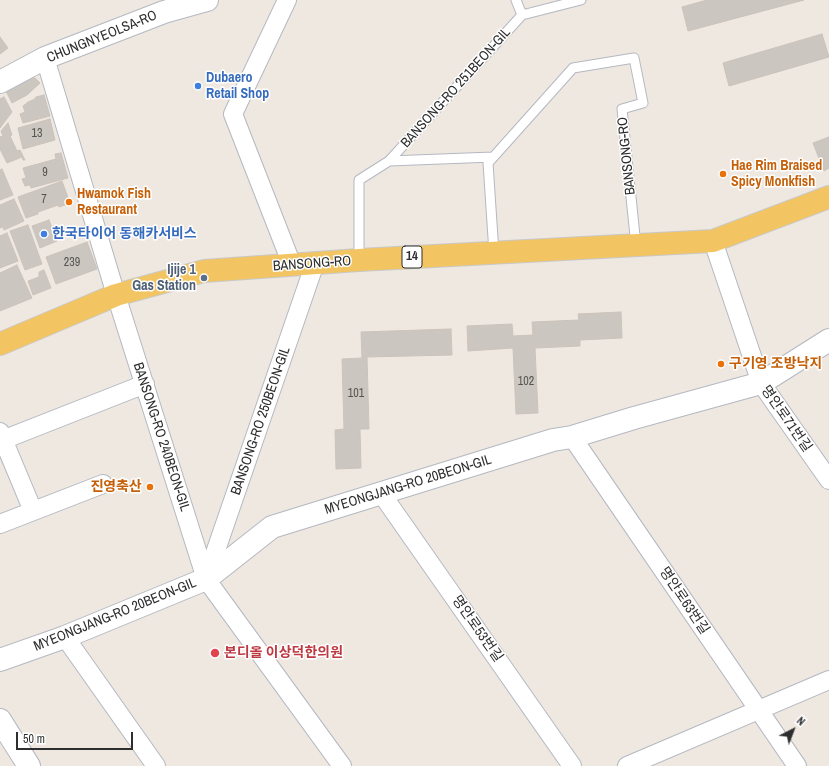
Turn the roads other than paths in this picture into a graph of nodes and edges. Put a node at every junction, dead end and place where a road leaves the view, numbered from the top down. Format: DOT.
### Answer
graph roads {
  1 [pos="207,0"];
  2 [pos="287,0"];
  3 [pos="516,0"];
  4 [pos="581,0"];
  5 [pos="522,16"];
  6 [pos="46,58"];
  7 [pos="0,82"];
  8 [pos="494,157"];
  9 [pos="390,161"];
  10 [pos="829,197"];
  11 [pos="713,241"];
  12 [pos="636,246"];
  13 [pos="494,253"];
  14 [pos="359,260"];
  15 [pos="316,264"];
  16 [pos="292,265"];
  17 [pos="116,295"];
  18 [pos="829,340"];
  19 [pos="0,344"];
  20 [pos="761,383"];
  21 [pos="144,384"];
  22 [pos="572,437"];
  23 [pos="1,438"];
  24 [pos="829,480"];
  25 [pos="103,484"];
  26 [pos="381,493"];
  27 [pos="33,511"];
  28 [pos="0,524"];
  29 [pos="206,579"];
  30 [pos="65,637"];
  31 [pos="0,660"];
  32 [pos="829,680"];
  33 [pos="758,710"];
  34 [pos="0,720"];
  35 [pos="29,766"];
  36 [pos="156,766"];
  37 [pos="342,766"];
  38 [pos="572,766"];
  39 [pos="627,766"];
  40 [pos="797,766"];
  1 -- 6 [label="street, CHUNGNYEOLSA-RO"];
  2 -- 16 [label="street"];
  3 -- 5 [label="lane, BANSONG-RO 251BEON-GIL"];
  4 -- 5 [label="lane, BANSONG-RO 251BEON-GIL"];
  5 -- 9 [label="lane, BANSONG-RO 251BEON-GIL"];
  6 -- 7 [label="street, CHUNGNYEOLSA-RO"];
  6 -- 17 [label="street, BANSONG-RO 240BEON-GIL"];
  8 -- 9 [label="lane, BANSONG-RO 251BEON-GIL"];
  8 -- 12 [label="lane, BANSONG-RO"];
  8 -- 13 [label="lane"];
  9 -- 14 [label="lane, BANSONG-RO 251BEON-GIL"];
  10 -- 11 [label="main road, BANSONG-RO / 14"];
  11 -- 12 [label="main road, BANSONG-RO / 14"];
  11 -- 20 [label="street, 명안로71번길"];
  12 -- 13 [label="main road, BANSONG-RO / 14"];
  13 -- 14 [label="main road, BANSONG-RO / 14"];
  14 -- 15 [label="main road, BANSONG-RO / 14"];
  15 -- 16 [label="main road, BANSONG-RO / 14"];
  15 -- 29 [label="street, BANSONG-RO 250BEON-GIL"];
  16 -- 17 [label="main road, BANSONG-RO / 14"];
  17 -- 19 [label="main road, BANSONG-RO / 14"];
  17 -- 21 [label="street, BANSONG-RO 240BEON-GIL"];
  18 -- 20 [label="street, MYEONGJANG-RO 20BEON-GIL"];
  20 -- 22 [label="street, MYEONGJANG-RO 20BEON-GIL"];
  20 -- 24 [label="street, 명안로71번길"];
  21 -- 23 [label="street"];
  21 -- 29 [label="street, BANSONG-RO 240BEON-GIL"];
  22 -- 26 [label="street, MYEONGJANG-RO 20BEON-GIL"];
  22 -- 33 [label="street, 명안로63번길"];
  23 -- 27 [label="street"];
  25 -- 27 [label="street"];
  26 -- 29 [label="street, MYEONGJANG-RO 20BEON-GIL"];
  26 -- 38 [label="street, 명안로53번길"];
  27 -- 28 [label="street"];
  29 -- 30 [label="street, MYEONGJANG-RO 20BEON-GIL"];
  29 -- 37 [label="street, BANSONG-RO 240BEON-GIL"];
  30 -- 31 [label="street, MYEONGJANG-RO 20BEON-GIL"];
  30 -- 36 [label="street"];
  32 -- 33 [label="street"];
  33 -- 39 [label="street"];
  33 -- 40 [label="street, 명안로63번길"];
  34 -- 35 [label="street"];
}
